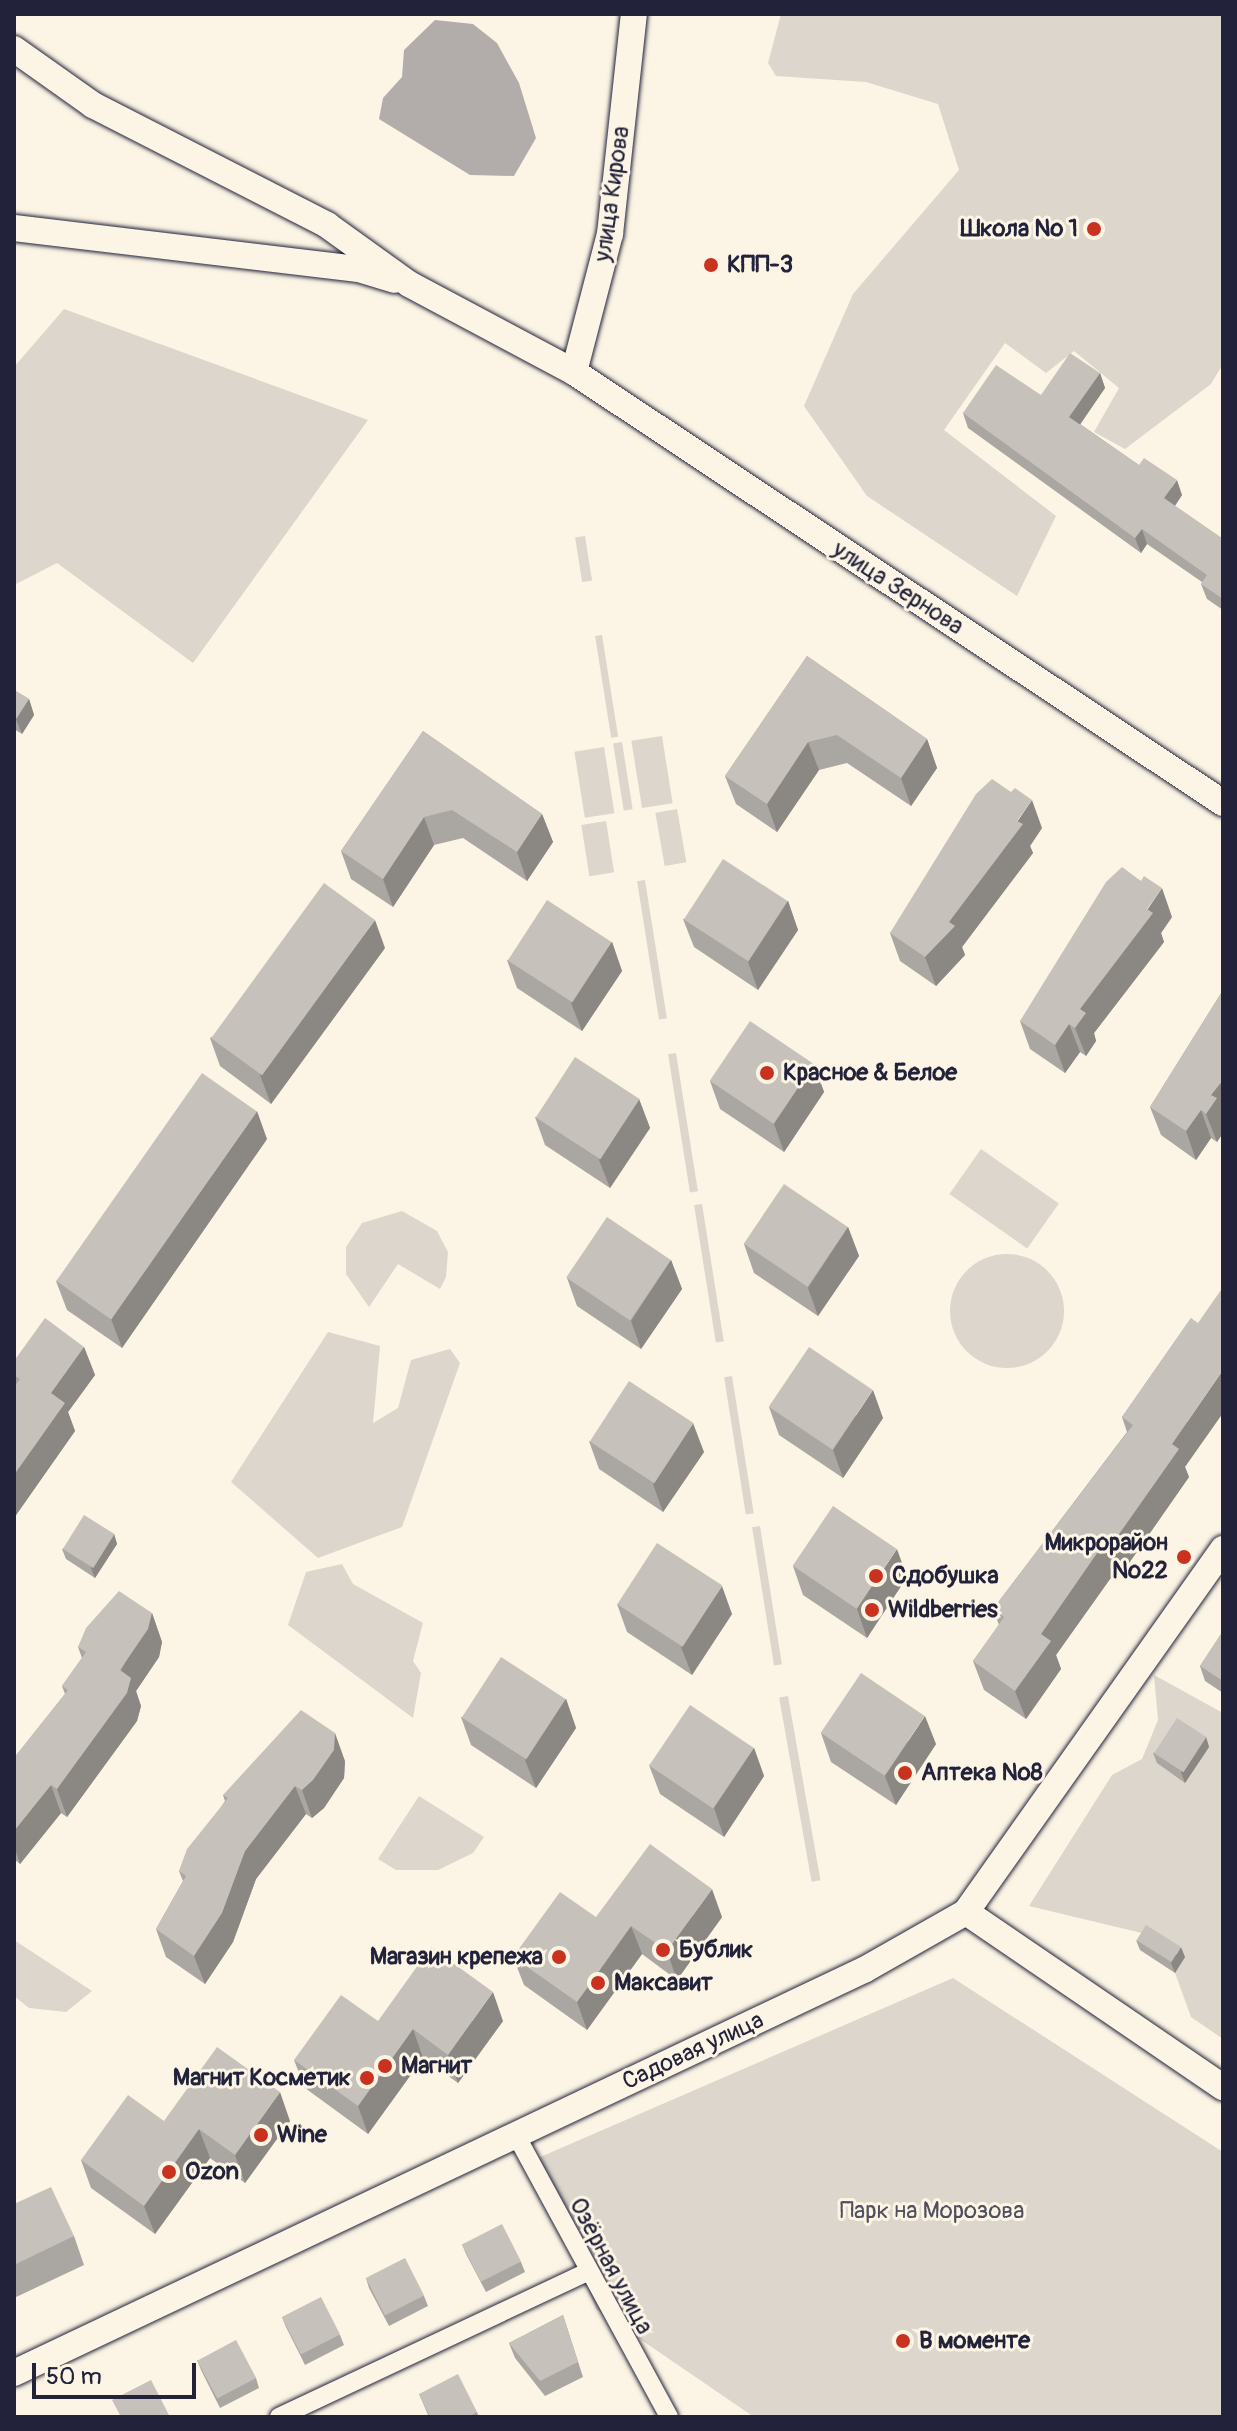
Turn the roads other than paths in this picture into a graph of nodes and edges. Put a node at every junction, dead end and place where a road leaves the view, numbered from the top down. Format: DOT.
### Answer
graph roads {
  1 [pos="634,14"];
  2 [pos="14,49"];
  3 [pos="18,230"];
  4 [pos="409,284"];
  5 [pos="574,372"];
  6 [pos="1223,803"];
  7 [pos="1223,1549"];
  8 [pos="966,1912"];
  9 [pos="1223,2087"];
  10 [pos="516,2135"];
  11 [pos="585,2273"];
  12 [pos="14,2373"];
  13 [pos="279,2417"];
  14 [pos="669,2417"];
  1 -- 5 [label="street, улица Кирова"];
  2 -- 4 [label="street"];
  3 -- 4 [label="street"];
  4 -- 5 [label="street, улица Зернова"];
  5 -- 6 [label="street, улица Зернова"];
  7 -- 8 [label="street, Садовая улица"];
  8 -- 9 [label="street"];
  8 -- 10 [label="street, Садовая улица"];
  10 -- 11 [label="street, Озёрная улица"];
  10 -- 12 [label="street, Садовая улица"];
  11 -- 13 [label="street"];
  11 -- 14 [label="street, Озёрная улица"];
}
